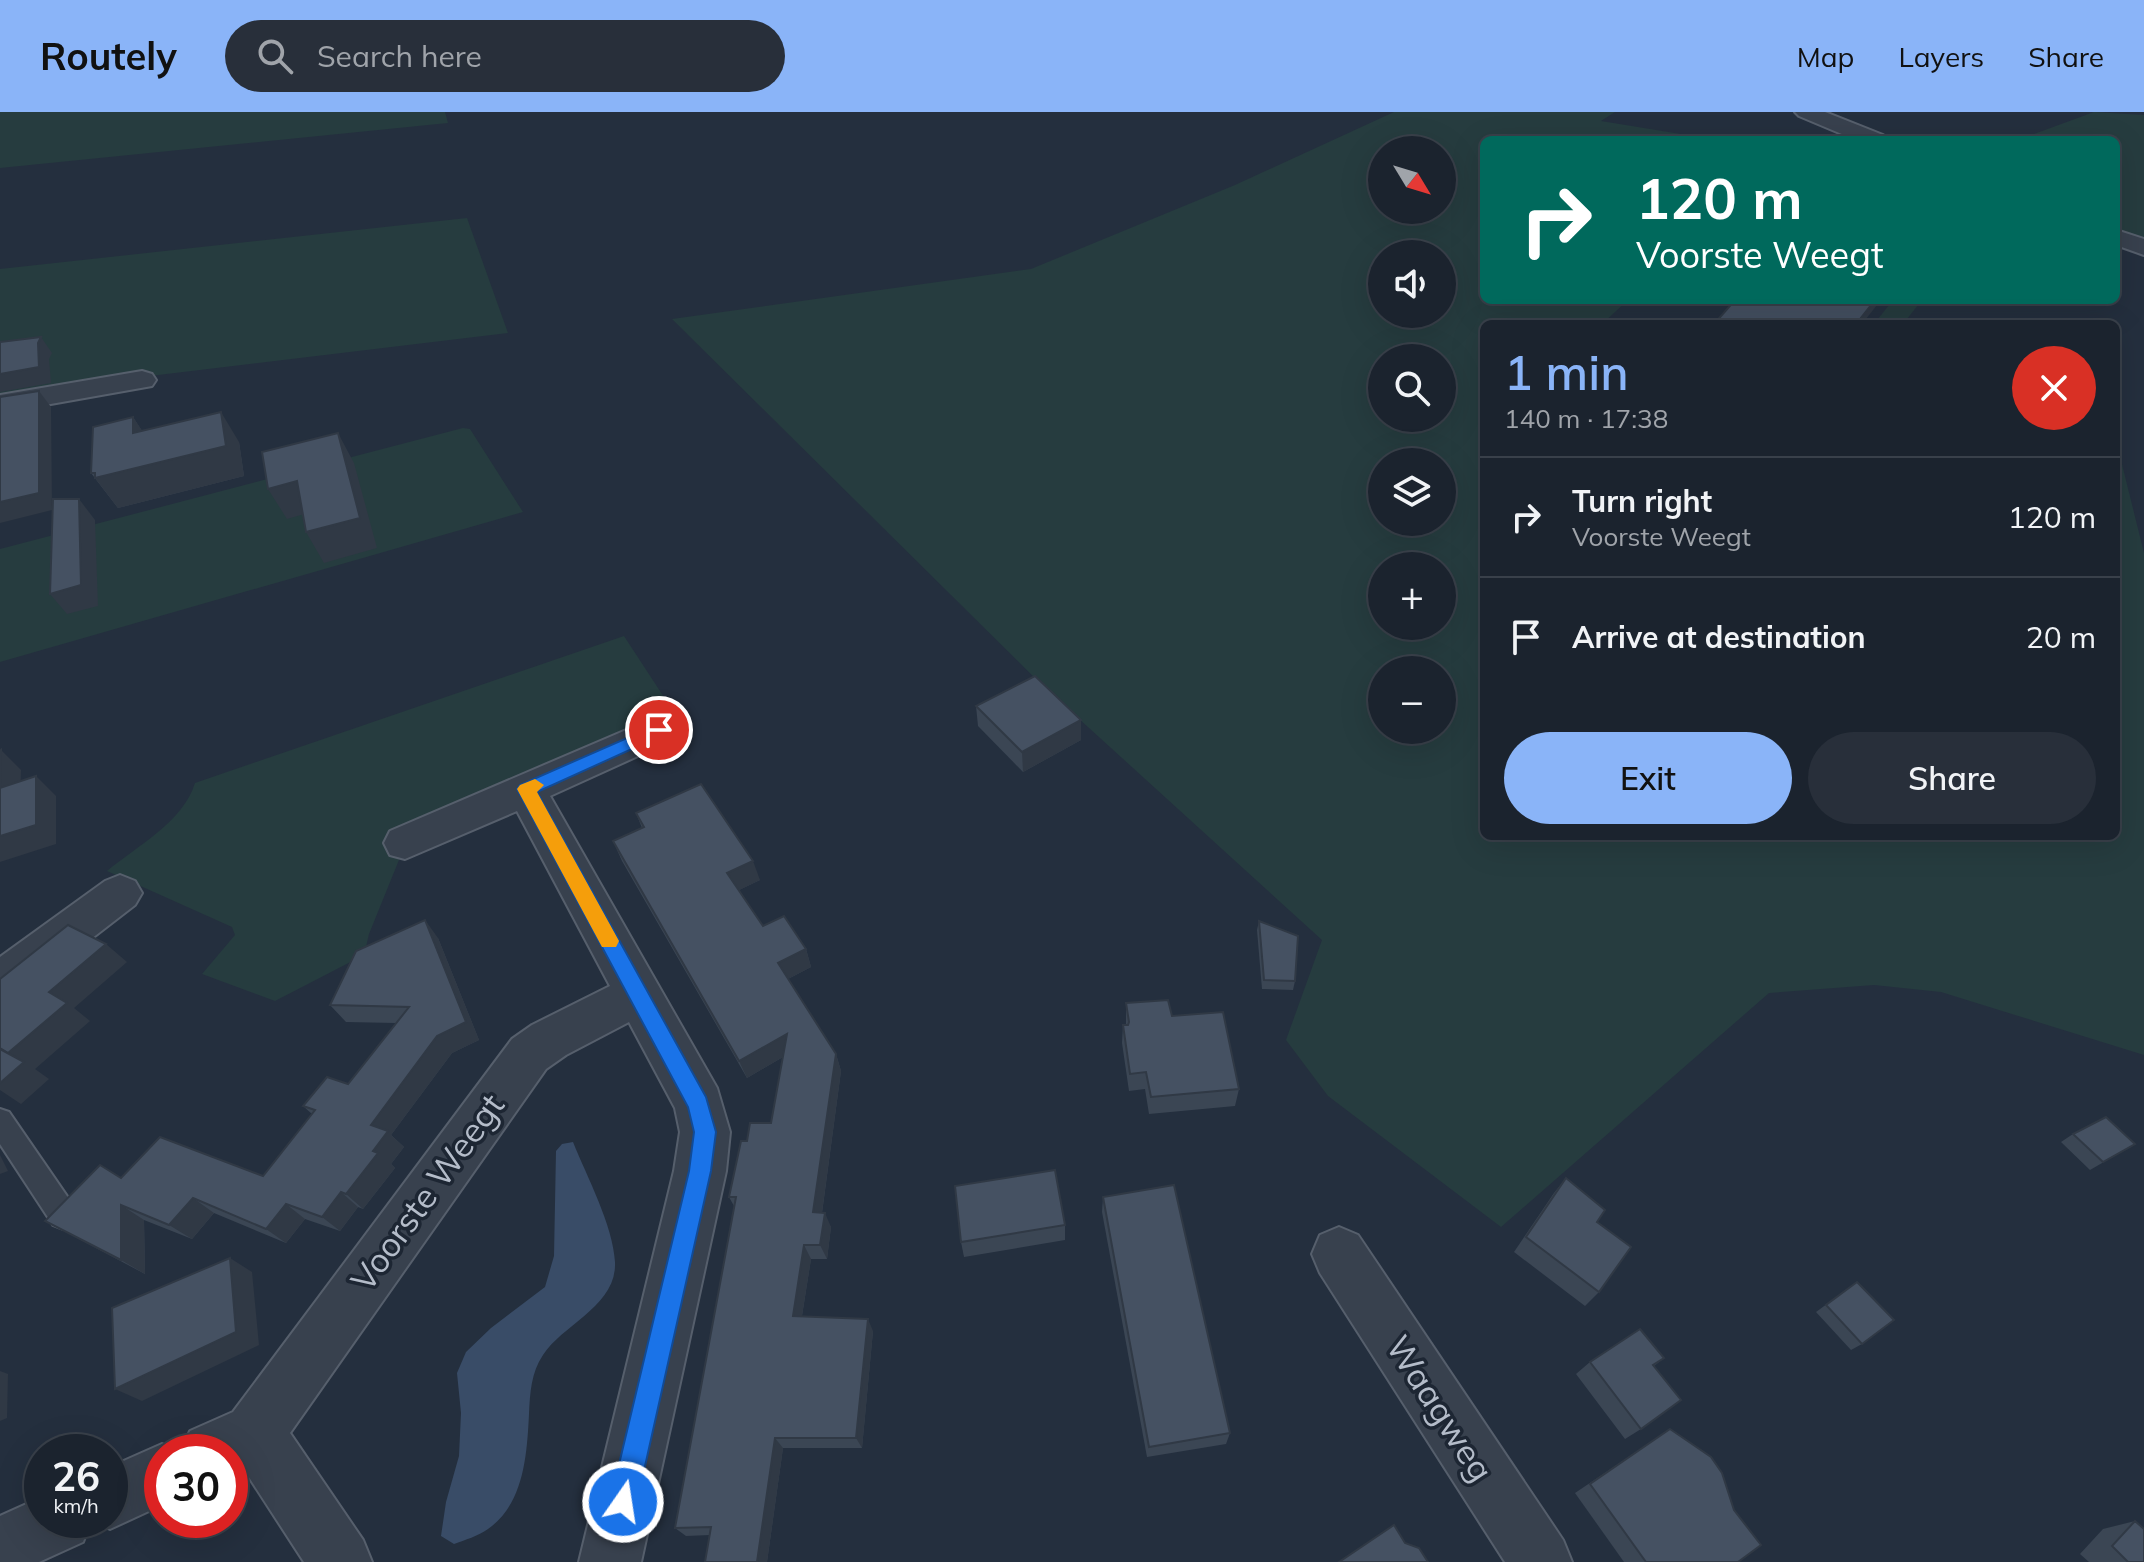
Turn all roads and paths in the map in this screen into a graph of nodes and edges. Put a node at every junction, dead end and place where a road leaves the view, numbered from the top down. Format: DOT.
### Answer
graph roads {
  1 [pos="1806,112"];
  2 [pos="1865,136"];
  3 [pos="2120,238"];
  4 [pos="2144,247"];
  5 [pos="142,380"];
  6 [pos="0,404"];
  7 [pos="659,730"];
  8 [pos="526,789"];
  9 [pos="405,843"];
  10 [pos="120,893"];
  11 [pos="0,983"];
  12 [pos="639,994"];
  13 [pos="0,1121"];
  14 [pos="63,1215"];
  15 [pos="1339,1254"];
  16 [pos="238,1434"];
  17 [pos="248,1460"];
  18 [pos="24,1537"];
  19 [pos="0,1548"];
  20 [pos="341,1562"];
  21 [pos="610,1562"];
  22 [pos="1541,1562"];
  1 -- 2 [label="street"];
  3 -- 4 [label="street"];
  5 -- 6 [label="street"];
  7 -- 8 [label="street"];
  8 -- 9 [label="street"];
  8 -- 12 [label="street"];
  10 -- 11 [label="street"];
  12 -- 16 [label="street, Voorste Weegt"];
  12 -- 21 [label="street"];
  13 -- 14 [label="lane"];
  15 -- 22 [label="street, Waagweg"];
  17 -- 20 [label="street, Voorste Weegt"];
  18 -- 19 [label="street"];
}
